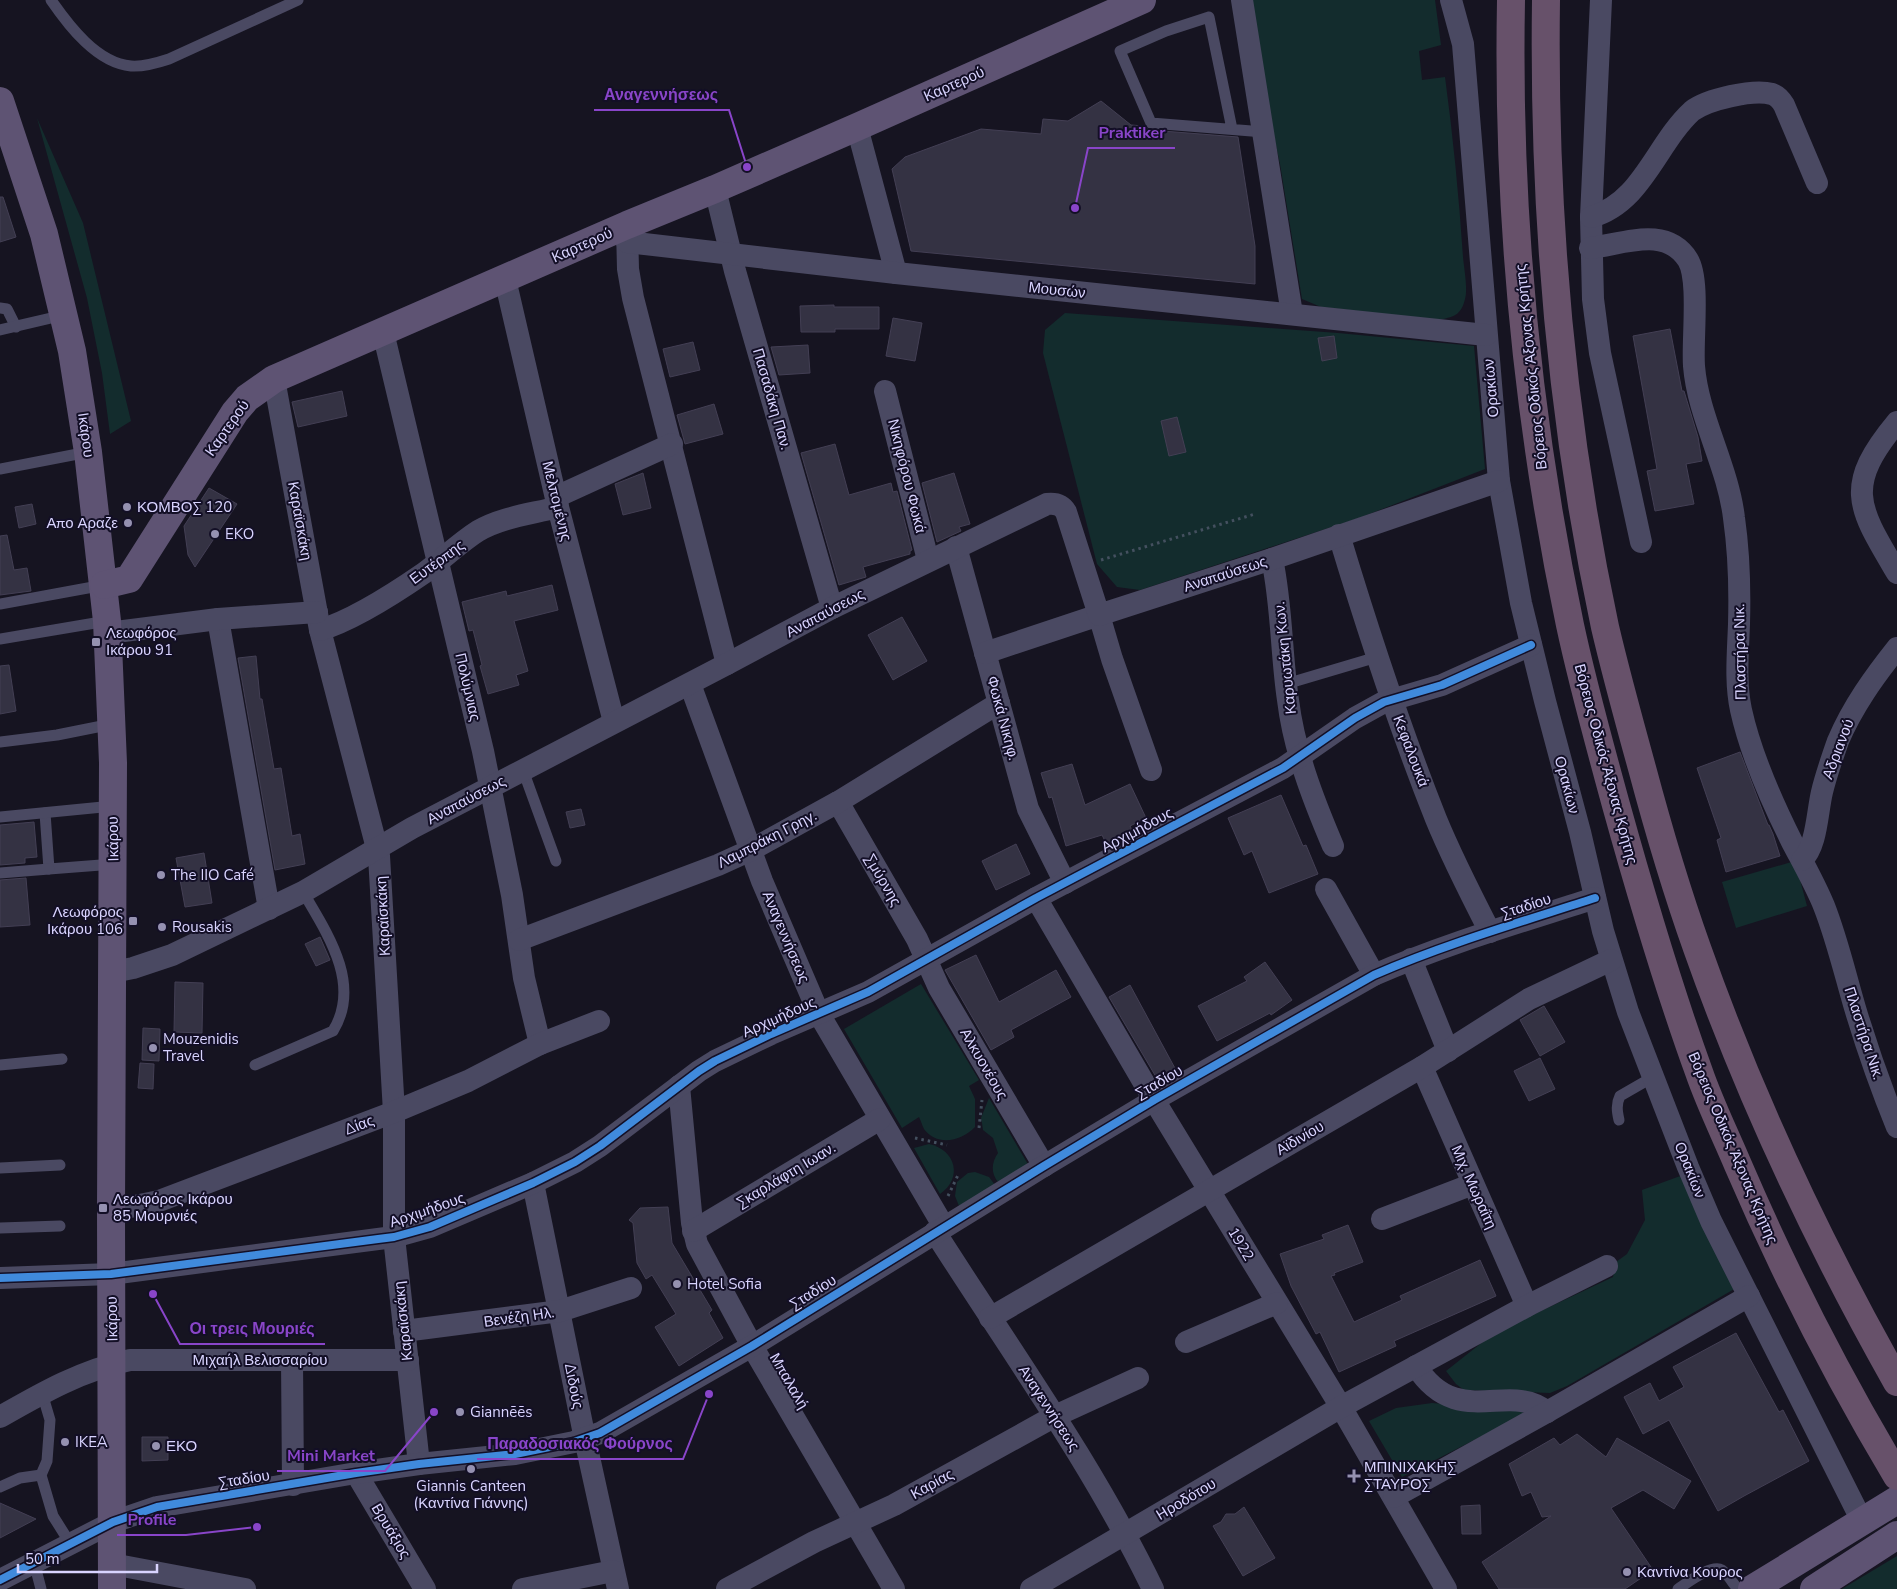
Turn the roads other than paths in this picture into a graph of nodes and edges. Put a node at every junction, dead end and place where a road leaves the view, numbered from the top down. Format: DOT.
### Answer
graph roads {
  1 [pos="51,0"];
  2 [pos="298,0"];
  3 [pos="1142,0"];
  4 [pos="1242,0"];
  5 [pos="1451,0"];
  6 [pos="1511,0"];
  7 [pos="1546,0"];
  8 [pos="1601,0"];
  9 [pos="0,101"];
  10 [pos="857,127"];
  11 [pos="1232,129"];
  12 [pos="1264,132"];
  13 [pos="1817,183"];
  14 [pos="715,189"];
  15 [pos="1591,217"];
  16 [pos="627,234"];
  17 [pos="1590,248"];
  18 [pos="731,255"];
  19 [pos="896,273"];
  20 [pos="505,279"];
  21 [pos="0,308"];
  22 [pos="1292,314"];
  23 [pos="64,315"];
  24 [pos="16,327"];
  25 [pos="0,330"];
  26 [pos="384,332"];
  27 [pos="1486,335"];
  28 [pos="274,379"];
  29 [pos="885,391"];
  30 [pos="1897,422"];
  31 [pos="672,444"];
  32 [pos="88,452"];
  33 [pos="0,469"];
  34 [pos="1499,480"];
  35 [pos="557,502"];
  36 [pos="1339,535"];
  37 [pos="1641,542"];
  38 [pos="956,547"];
  39 [pos="1272,558"];
  40 [pos="928,560"];
  41 [pos="438,562"];
  42 [pos="1897,573"];
  43 [pos="104,585"];
  44 [pos="0,604"];
  45 [pos="832,608"];
  46 [pos="1099,615"];
  47 [pos="218,619"];
  48 [pos="318,621"];
  49 [pos="107,627"];
  50 [pos="0,639"];
  51 [pos="1531,645"];
  52 [pos="1897,648"];
  53 [pos="985,652"];
  54 [pos="1377,657"];
  55 [pos="728,664"];
  56 [pos="690,684"];
  57 [pos="1286,684"];
  58 [pos="1391,699"];
  59 [pos="999,703"];
  60 [pos="614,722"];
  61 [pos="112,724"];
  62 [pos="0,742"];
  63 [pos="1301,756"];
  64 [pos="523,770"];
  65 [pos="1151,770"];
  66 [pos="490,788"];
  67 [pos="838,802"];
  68 [pos="113,806"];
  69 [pos="46,813"];
  70 [pos="0,817"];
  71 [pos="1333,846"];
  72 [pos="378,850"];
  73 [pos="751,850"];
  74 [pos="1802,860"];
  75 [pos="556,861"];
  76 [pos="114,864"];
  77 [pos="48,868"];
  78 [pos="0,873"];
  79 [pos="1066,883"];
  80 [pos="1326,889"];
  81 [pos="303,892"];
  82 [pos="1036,898"];
  83 [pos="1595,898"];
  84 [pos="269,909"];
  85 [pos="1490,932"];
  86 [pos="519,940"];
  87 [pos="1411,959"];
  88 [pos="927,960"];
  89 [pos="1610,960"];
  90 [pos="113,972"];
  91 [pos="1374,975"];
  92 [pos="819,1014"];
  93 [pos="599,1021"];
  94 [pos="540,1044"];
  95 [pos="1448,1051"];
  96 [pos="62,1059"];
  97 [pos="0,1065"];
  98 [pos="255,1065"];
  99 [pos="1422,1067"];
  100 [pos="1652,1077"];
  101 [pos="679,1086"];
  102 [pos="1154,1100"];
  103 [pos="394,1112"];
  104 [pos="880,1119"];
  105 [pos="1619,1120"];
  106 [pos="1897,1127"];
  107 [pos="60,1165"];
  108 [pos="1044,1166"];
  109 [pos="0,1168"];
  110 [pos="533,1183"];
  111 [pos="1474,1184"];
  112 [pos="1209,1191"];
  113 [pos="111,1211"];
  114 [pos="1382,1219"];
  115 [pos="60,1226"];
  116 [pos="0,1228"];
  117 [pos="939,1230"];
  118 [pos="693,1231"];
  119 [pos="394,1237"];
  120 [pos="1607,1266"];
  121 [pos="111,1274"];
  122 [pos="0,1278"];
  123 [pos="632,1288"];
  124 [pos="1749,1296"];
  125 [pos="1277,1303"];
  126 [pos="1527,1306"];
  127 [pos="560,1311"];
  128 [pos="990,1318"];
  129 [pos="404,1331"];
  130 [pos="1186,1342"];
  131 [pos="752,1346"];
  132 [pos="292,1360"];
  133 [pos="408,1360"];
  134 [pos="113,1363"];
  135 [pos="1416,1366"];
  136 [pos="1138,1378"];
  137 [pos="1897,1382"];
  138 [pos="42,1393"];
  139 [pos="1340,1407"];
  140 [pos="1547,1412"];
  141 [pos="1055,1416"];
  142 [pos="0,1417"];
  143 [pos="585,1439"];
  144 [pos="419,1464"];
  145 [pos="356,1473"];
  146 [pos="41,1475"];
  147 [pos="1897,1476"];
  148 [pos="293,1485"];
  149 [pos="0,1488"];
  150 [pos="1394,1497"];
  151 [pos="1897,1500"];
  152 [pos="1862,1521"];
  153 [pos="112,1522"];
  154 [pos="855,1523"];
  155 [pos="1126,1534"];
  156 [pos="1897,1535"];
  157 [pos="70,1543"];
  158 [pos="34,1562"];
  159 [pos="112,1576"];
  160 [pos="0,1580"];
  161 [pos="615,1580"];
  162 [pos="41,1589"];
  163 [pos="245,1589"];
  164 [pos="425,1589"];
  165 [pos="523,1589"];
  166 [pos="727,1589"];
  167 [pos="894,1589"];
  168 [pos="1031,1589"];
  169 [pos="1153,1589"];
  170 [pos="1446,1589"];
  171 [pos="1678,1589"];
  172 [pos="1738,1589"];
  173 [pos="1752,1589"];
  174 [pos="1814,1589"];
  1 -- 2 [label="lane"];
  3 -- 10 [label="main road, Καρτερού"];
  4 -- 12 [label="street"];
  5 -- 27 [label="street, Ορακίων"];
  6 -- 147 [label="highway, Βόρειος Οδικός Άξονας Κρήτης"];
  7 -- 137 [label="highway"];
  8 -- 15 [label="street"];
  9 -- 23 [label="main road, Ικάρου"];
  10 -- 14 [label="main road, Καρτερού"];
  10 -- 19 [label="street"];
  11 -- 11 [label="lane"];
  11 -- 12 [label="lane"];
  12 -- 22 [label="street"];
  13 -- 15 [label="street"];
  14 -- 16 [label="main road, Καρτερού"];
  14 -- 18 [label="street, Πασαδάκη Παν."];
  15 -- 17 [label="street"];
  16 -- 18 [label="street, Μουσών"];
  16 -- 20 [label="main road, Καρτερού"];
  16 -- 31 [label="street"];
  17 -- 37 [label="street"];
  17 -- 74 [label="street, Πλαστήρα Νικ."];
  18 -- 19 [label="street, Μουσών"];
  18 -- 45 [label="street, Πασαδάκη Παν."];
  19 -- 22 [label="street, Μουσών"];
  20 -- 26 [label="main road, Καρτερού"];
  20 -- 35 [label="street, Μελπομένης"];
  21 -- 24 [label="lane"];
  22 -- 27 [label="street, Μουσών"];
  23 -- 24 [label="lane"];
  23 -- 32 [label="main road, Ικάρου"];
  24 -- 25 [label="lane"];
  26 -- 28 [label="main road, Καρτερού"];
  26 -- 41 [label="street, Πολύμνιας"];
  27 -- 34 [label="street, Ορακίων"];
  28 -- 43 [label="main road, Καρτερού"];
  28 -- 48 [label="street, Καραϊσκάκη"];
  29 -- 40 [label="street, Νικηφόρου Φωκά"];
  30 -- 42 [label="street"];
  31 -- 35 [label="street, Ευτέρπης"];
  31 -- 55 [label="street"];
  32 -- 33 [label="lane"];
  32 -- 43 [label="main road, Ικάρου"];
  34 -- 36 [label="street, Αναπαύσεως"];
  34 -- 51 [label="street, Ορακίων"];
  35 -- 41 [label="street, Ευτέρπης"];
  35 -- 60 [label="street, Μελπομένης"];
  36 -- 39 [label="street, Αναπαύσεως"];
  36 -- 54 [label="street, Κεφαλουκά"];
  38 -- 40 [label="street, Αναπαύσεως"];
  38 -- 46 [label="street, Αναπαύσεως"];
  38 -- 53 [label="street, Φωκά Νικηφ."];
  39 -- 46 [label="street, Αναπαύσεως"];
  39 -- 57 [label="street, Καρυωτάκη Κων."];
  40 -- 45 [label="street, Αναπαύσεως"];
  41 -- 48 [label="street, Ευτέρπης"];
  41 -- 66 [label="street, Πολύμνιας"];
  43 -- 44 [label="lane"];
  43 -- 49 [label="main road, Ικάρου"];
  45 -- 55 [label="street, Αναπαύσεως"];
  46 -- 53 [label="street"];
  46 -- 65 [label="street"];
  47 -- 48 [label="street, Ευτέρπης"];
  47 -- 49 [label="street, Ευτέρπης"];
  47 -- 84 [label="street"];
  48 -- 72 [label="street, Καραϊσκάκη"];
  49 -- 50 [label="lane"];
  49 -- 61 [label="main road, Ικάρου"];
  51 -- 58 [label="street, Αρχιμήδους"];
  51 -- 83 [label="street, Ορακίων"];
  52 -- 74 [label="street, Αδριανού"];
  53 -- 59 [label="street, Φωκά Νικηφ."];
  54 -- 57 [label="lane"];
  54 -- 58 [label="street, Κεφαλουκά"];
  55 -- 56 [label="street, Αναπαύσεως"];
  56 -- 60 [label="street, Αναπαύσεως"];
  56 -- 73 [label="street, Αναγεννήσεως"];
  57 -- 63 [label="street, Καρυωτάκη Κων."];
  58 -- 63 [label="street, Αρχιμήδους"];
  58 -- 85 [label="street, Κεφαλουκά"];
  59 -- 67 [label="street, Λαμπράκη Γρηγ."];
  59 -- 79 [label="street, Φωκά Νικηφ."];
  60 -- 64 [label="street, Αναπαύσεως"];
  61 -- 62 [label="lane"];
  61 -- 68 [label="main road, Ικάρου"];
  63 -- 71 [label="street, Καρυωτάκη Κων."];
  63 -- 79 [label="street, Αρχιμήδους"];
  64 -- 66 [label="street, Αναπαύσεως"];
  64 -- 75 [label="lane"];
  66 -- 72 [label="street, Αναπαύσεως"];
  66 -- 86 [label="street, Πολύμνιας"];
  67 -- 73 [label="street, Λαμπράκη Γρηγ."];
  67 -- 88 [label="street, Σμύρνης"];
  68 -- 69 [label="lane"];
  68 -- 76 [label="main road, Ικάρου"];
  69 -- 70 [label="lane"];
  69 -- 77 [label="lane"];
  72 -- 81 [label="street, Αναπαύσεως"];
  72 -- 103 [label="street, Καραϊσκάκη"];
  73 -- 86 [label="street, Λαμπράκη Γρηγ."];
  73 -- 92 [label="street, Αναγεννήσεως"];
  74 -- 106 [label="street, Πλαστήρα Νικ."];
  76 -- 77 [label="lane"];
  76 -- 90 [label="main road, Ικάρου"];
  77 -- 78 [label="lane"];
  79 -- 82 [label="street, Αρχιμήδους"];
  80 -- 91 [label="street"];
  81 -- 84 [label="street, Αναπαύσεως"];
  81 -- 98 [label="lane"];
  82 -- 88 [label="street, Αρχιμήδους"];
  82 -- 102 [label="street, 1922"];
  83 -- 85 [label="street, Σταδίου"];
  83 -- 89 [label="street, Ορακίων"];
  84 -- 90 [label="street, Αναπαύσεως"];
  85 -- 87 [label="street, Σταδίου"];
  86 -- 94 [label="street, Πολύμνιας"];
  87 -- 91 [label="street, Σταδίου"];
  87 -- 95 [label="street"];
  88 -- 92 [label="street, Αρχιμήδους"];
  88 -- 108 [label="street, Αλκυονέους"];
  89 -- 95 [label="street, Αϊδινίου"];
  89 -- 100 [label="street, Ορακίων"];
  90 -- 113 [label="main road, Ικάρου"];
  91 -- 102 [label="street, Σταδίου"];
  92 -- 101 [label="street, Αρχιμήδους"];
  92 -- 104 [label="street, Αναγεννήσεως"];
  93 -- 94 [label="street, Δίας"];
  94 -- 103 [label="street, Δίας"];
  95 -- 99 [label="street, Αϊδινίου"];
  96 -- 97 [label="lane"];
  99 -- 111 [label="street, Μιχ. Μωραΐτη"];
  99 -- 112 [label="street, Αϊδινίου"];
  100 -- 105 [label="lane"];
  100 -- 124 [label="street, Ορακίων"];
  101 -- 110 [label="street, Αρχιμήδους"];
  101 -- 118 [label="street, Μπαλαλή"];
  102 -- 108 [label="street, Σταδίου"];
  102 -- 112 [label="street, 1922"];
  103 -- 113 [label="street, Δίας"];
  103 -- 119 [label="street, Καραϊσκάκη"];
  104 -- 117 [label="street, Αναγεννήσεως"];
  104 -- 118 [label="street, Σκαρλάφτη Ιωαν."];
  107 -- 109 [label="lane"];
  108 -- 117 [label="street, Σταδίου"];
  110 -- 119 [label="street, Αρχιμήδους"];
  110 -- 127 [label="street, Διδούς"];
  111 -- 114 [label="street"];
  111 -- 126 [label="street, Μιχ. Μωραΐτη"];
  112 -- 125 [label="street, 1922"];
  112 -- 128 [label="street, Αϊδινίου"];
  113 -- 121 [label="main road, Ικάρου"];
  115 -- 116 [label="lane"];
  117 -- 128 [label="street, Αναγεννήσεως"];
  117 -- 131 [label="street, Σταδίου"];
  118 -- 131 [label="street, Μπαλαλή"];
  119 -- 121 [label="street, Αρχιμήδους"];
  119 -- 129 [label="street, Καραϊσκάκη"];
  120 -- 126 [label="street, Ηροδότου"];
  121 -- 122 [label="street, Αρχιμήδους"];
  121 -- 134 [label="main road, Ικάρου"];
  123 -- 127 [label="street, Βενέζη Ηλ."];
  124 -- 140 [label="street"];
  124 -- 152 [label="street, Ορακίων"];
  125 -- 130 [label="street"];
  125 -- 139 [label="street, 1922"];
  126 -- 135 [label="street, Ηροδότου"];
  127 -- 129 [label="street, Βενέζη Ηλ."];
  127 -- 143 [label="street, Διδούς"];
  128 -- 141 [label="street, Αναγεννήσεως"];
  129 -- 133 [label="street, Καραϊσκάκη"];
  131 -- 143 [label="street, Σταδίου"];
  131 -- 154 [label="street, Μπαλαλή"];
  132 -- 133 [label="street, Μιχαήλ Βελισσαρίου"];
  132 -- 134 [label="street, Μιχαήλ Βελισσαρίου"];
  132 -- 148 [label="street"];
  133 -- 144 [label="street, Καραϊσκάκη"];
  134 -- 138 [label="street, Μιχαήλ Βελισσαρίου"];
  134 -- 153 [label="main road, Ικάρου"];
  135 -- 139 [label="street, Ηροδότου"];
  135 -- 140 [label="street"];
  136 -- 141 [label="street, Καρίας"];
  138 -- 142 [label="street, Μιχαήλ Βελισσαρίου"];
  138 -- 146 [label="lane"];
  139 -- 150 [label="street, 1922"];
  139 -- 155 [label="street, Ηροδότου"];
  140 -- 150 [label="street"];
  141 -- 154 [label="street, Καρίας"];
  141 -- 155 [label="street, Αναγεννήσεως"];
  143 -- 144 [label="street, Σταδίου"];
  143 -- 161 [label="street, Διδούς"];
  144 -- 145 [label="street, Σταδίου"];
  145 -- 148 [label="street, Σταδίου"];
  145 -- 164 [label="street, Βρυάξιος"];
  146 -- 149 [label="lane"];
  146 -- 157 [label="lane"];
  148 -- 153 [label="street, Σταδίου"];
  150 -- 170 [label="street, 1922"];
  151 -- 152 [label="main road"];
  152 -- 173 [label="main road"];
  153 -- 157 [label="street, Σταδίου"];
  153 -- 159 [label="main road, Ικάρου"];
  154 -- 166 [label="street, Καρίας"];
  154 -- 167 [label="street, Μπαλαλή"];
  155 -- 168 [label="street, Ηροδότου"];
  155 -- 169 [label="street, Αναγεννήσεως"];
  156 -- 174 [label="main road"];
  157 -- 158 [label="street, Σταδίου"];
  158 -- 160 [label="street, Σταδίου"];
  158 -- 162 [label="lane"];
  159 -- 163 [label="street"];
  161 -- 165 [label="street"];
  171 -- 172 [label="lane"];
}
